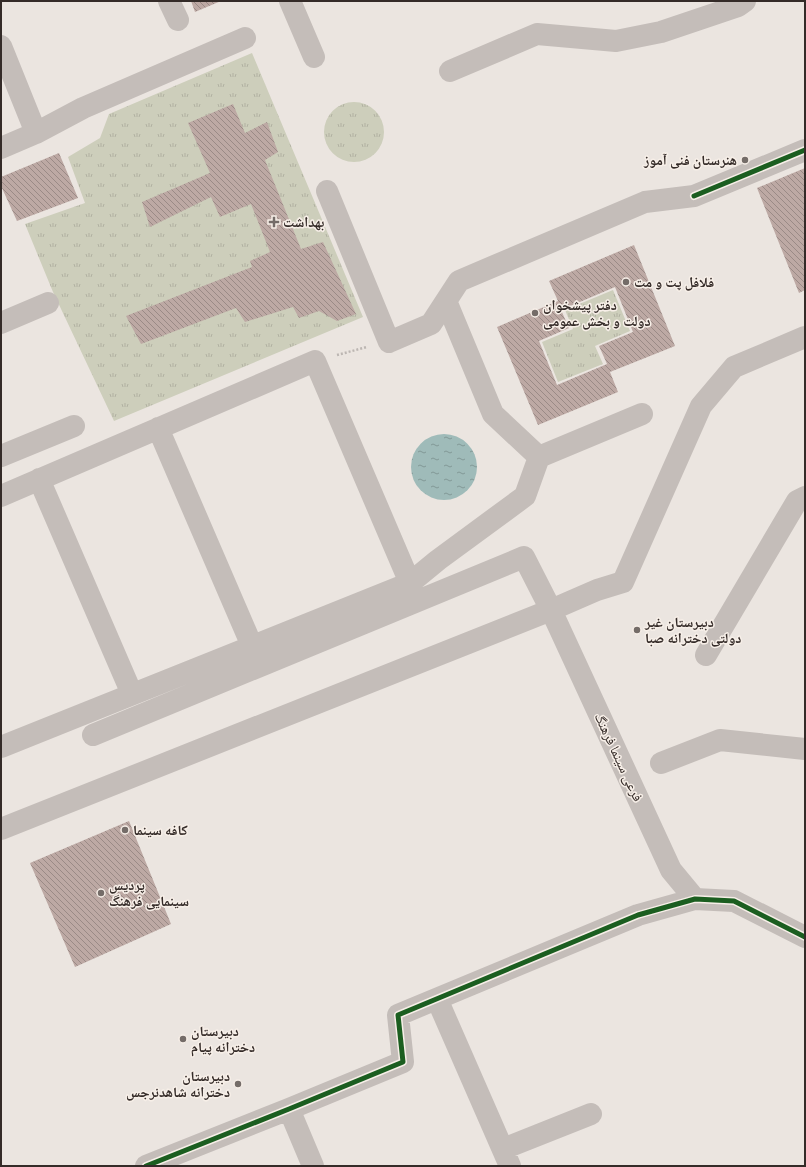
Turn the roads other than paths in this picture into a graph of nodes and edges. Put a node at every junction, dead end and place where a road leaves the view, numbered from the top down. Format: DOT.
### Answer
graph roads {
  1 [pos="290,1"];
  2 [pos="745,1"];
  3 [pos="245,38"];
  4 [pos="1,46"];
  5 [pos="314,57"];
  6 [pos="450,72"];
  7 [pos="36,133"];
  8 [pos="1,148"];
  9 [pos="805,150"];
  10 [pos="326,191"];
  11 [pos="446,301"];
  12 [pos="48,303"];
  13 [pos="1,323"];
  14 [pos="805,337"];
  15 [pos="642,414"];
  16 [pos="74,426"];
  17 [pos="158,428"];
  18 [pos="1,456"];
  19 [pos="539,457"];
  20 [pos="39,479"];
  21 [pos="1,496"];
  22 [pos="805,497"];
  23 [pos="410,583"];
  24 [pos="550,610"];
  25 [pos="252,646"];
  26 [pos="706,655"];
  27 [pos="132,694"];
  28 [pos="93,735"];
  29 [pos="1,747"];
  30 [pos="805,749"];
  31 [pos="661,763"];
  32 [pos="1,829"];
  33 [pos="695,899"];
  34 [pos="805,937"];
  35 [pos="437,999"];
  36 [pos="290,1109"];
  37 [pos="591,1114"];
  38 [pos="507,1158"];
  39 [pos="146,1166"];
  40 [pos="313,1166"];
  1 -- 5 [label="street"];
  2 -- 6 [label="street"];
  3 -- 7 [label="street"];
  4 -- 7 [label="street"];
  7 -- 8 [label="street"];
  9 -- 11 [label="street"];
  10 -- 11 [label="street"];
  11 -- 19 [label="street"];
  12 -- 13 [label="street"];
  14 -- 24 [label="street"];
  15 -- 19 [label="street"];
  16 -- 18 [label="street"];
  17 -- 20 [label="street"];
  17 -- 23 [label="street"];
  17 -- 25 [label="street"];
  19 -- 23 [label="street"];
  20 -- 21 [label="street"];
  20 -- 27 [label="street"];
  22 -- 26 [label="street"];
  23 -- 25 [label="street"];
  24 -- 28 [label="street, فرعی سینما فرهنگ"];
  24 -- 32 [label="street"];
  24 -- 33 [label="street, فرعی سینما فرهنگ"];
  25 -- 27 [label="street"];
  27 -- 29 [label="street"];
  30 -- 31 [label="street"];
  33 -- 34 [label="street"];
  33 -- 35 [label="street"];
  35 -- 36 [label="street"];
  35 -- 38 [label="street"];
  36 -- 39 [label="street"];
  36 -- 40 [label="street"];
  37 -- 38 [label="street"];
}
